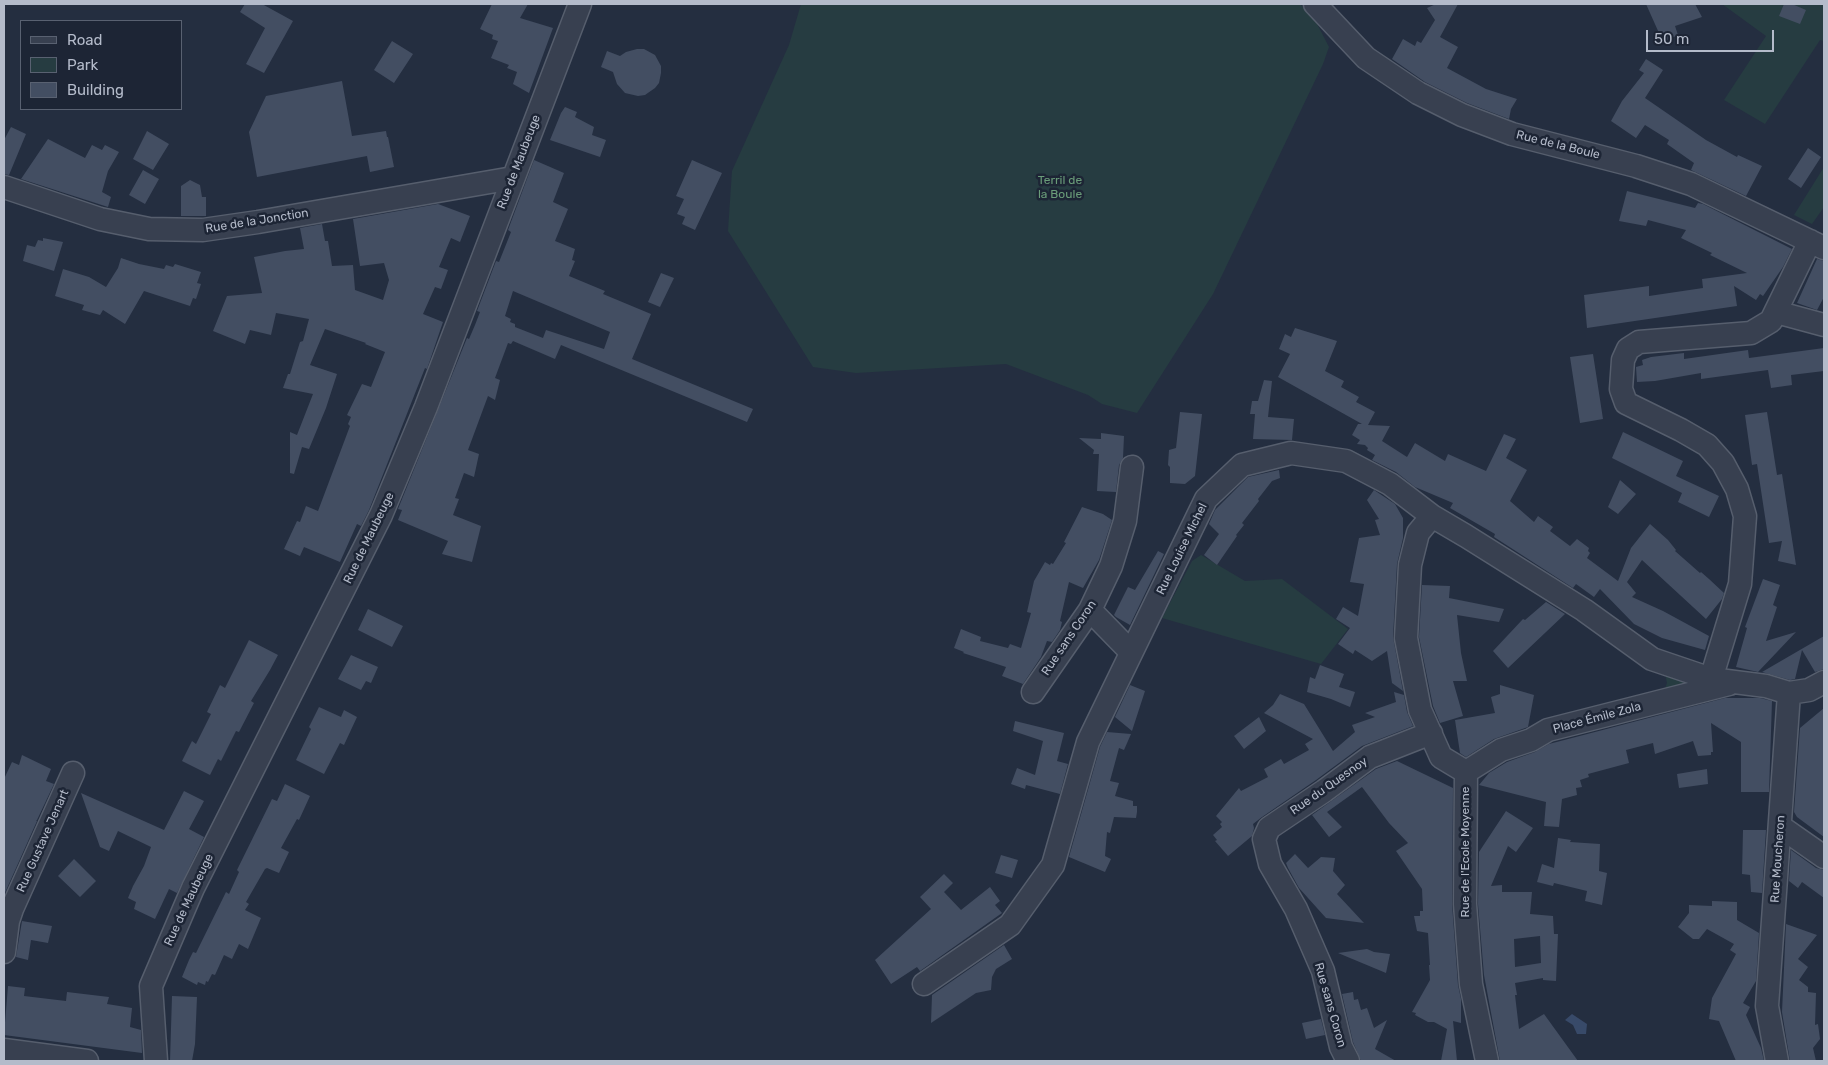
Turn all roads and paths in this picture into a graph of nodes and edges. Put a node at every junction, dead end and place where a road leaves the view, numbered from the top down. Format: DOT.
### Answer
graph roads {
  1 [pos="580,4"];
  2 [pos="1315,4"];
  3 [pos="513,178"];
  4 [pos="4,187"];
  5 [pos="1817,244"];
  6 [pos="1776,312"];
  7 [pos="1824,325"];
  8 [pos="1132,467"];
  9 [pos="1432,516"];
  10 [pos="1090,610"];
  11 [pos="1584,610"];
  12 [pos="1131,652"];
  13 [pos="1712,679"];
  14 [pos="1824,682"];
  15 [pos="1736,683"];
  16 [pos="1033,692"];
  17 [pos="1789,693"];
  18 [pos="1431,734"];
  19 [pos="1466,772"];
  20 [pos="73,773"];
  21 [pos="1781,827"];
  22 [pos="1264,839"];
  23 [pos="1824,857"];
  24 [pos="8,909"];
  25 [pos="4,952"];
  26 [pos="924,984"];
  27 [pos="4,1050"];
  28 [pos="86,1061"];
  29 [pos="156,1061"];
  30 [pos="1348,1061"];
  31 [pos="1487,1061"];
  32 [pos="1777,1061"];
  1 -- 3 [label="street, Rue de Maubeuge"];
  2 -- 5 [label="street, Rue de la Boule"];
  3 -- 4 [label="street, Rue de la Jonction"];
  3 -- 29 [label="street, Rue de Maubeuge"];
  5 -- 6 [label="street"];
  6 -- 7 [label="street"];
  6 -- 13 [label="street"];
  8 -- 10 [label="street, Rue sans Coron"];
  9 -- 11 [label="street, Rue Louise Michel"];
  9 -- 12 [label="street, Rue Louise Michel"];
  9 -- 18 [label="street, Rue de l'Ecole Moyenne"];
  10 -- 12 [label="street"];
  10 -- 16 [label="street, Rue sans Coron"];
  11 -- 13 [label="street, Place Émile Zola"];
  12 -- 26 [label="street, Rue Louise Michel"];
  13 -- 15 [label="street, Place Émile Zola"];
  14 -- 17 [label="street"];
  15 -- 17 [label="street, Place Émile Zola"];
  15 -- 19 [label="street, Place Émile Zola"];
  17 -- 21 [label="street, Rue Moucheron"];
  18 -- 19 [label="street, Rue de l'Ecole Moyenne"];
  18 -- 22 [label="street, Rue du Quesnoy"];
  19 -- 31 [label="street, Rue de l'Ecole Moyenne"];
  20 -- 24 [label="street, Rue Gustave Jenart"];
  21 -- 23 [label="street"];
  21 -- 32 [label="street, Rue Moucheron"];
  22 -- 30 [label="street, Rue sans Coron"];
  24 -- 25 [label="street, Rue Gustave Jenart"];
  27 -- 28 [label="street"];
}
